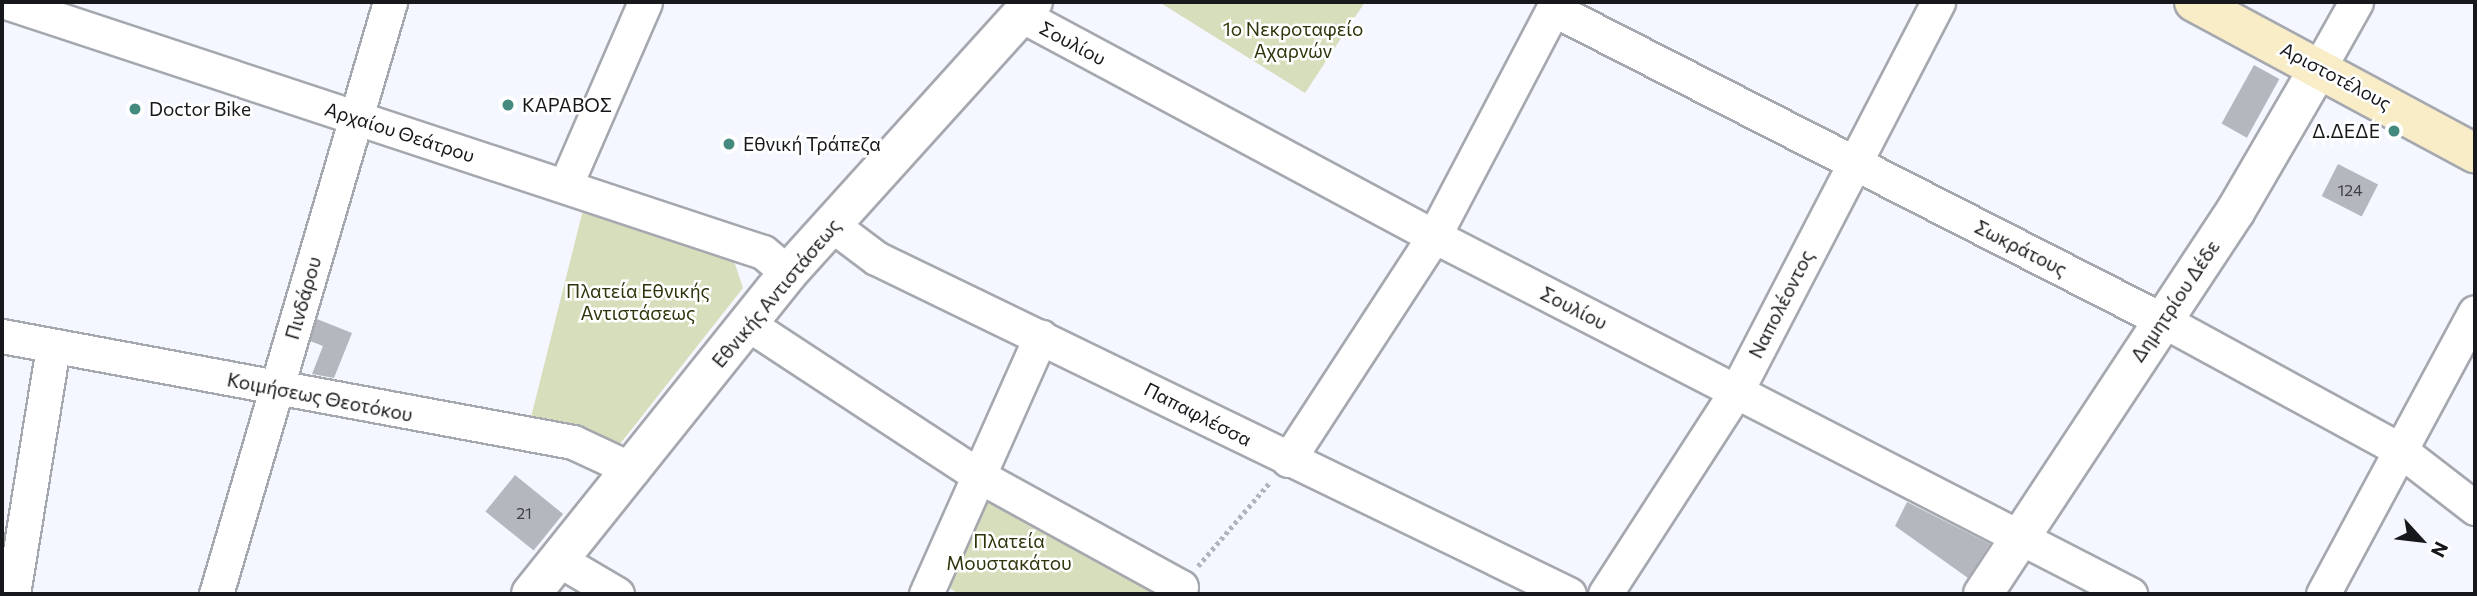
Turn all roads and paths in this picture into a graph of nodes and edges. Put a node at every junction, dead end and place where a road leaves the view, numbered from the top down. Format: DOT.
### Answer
graph roads {
  1 [pos="390,2"];
  2 [pos="645,2"];
  3 [pos="1938,2"];
  4 [pos="2194,2"];
  5 [pos="2356,2"];
  6 [pos="27,5"];
  7 [pos="1555,5"];
  8 [pos="1027,8"];
  9 [pos="2320,66"];
  10 [pos="356,118"];
  11 [pos="2475,153"];
  12 [pos="1853,163"];
  13 [pos="566,184"];
  14 [pos="832,225"];
  15 [pos="1434,236"];
  16 [pos="788,273"];
  17 [pos="2475,312"];
  18 [pos="2162,320"];
  19 [pos="748,324"];
  20 [pos="2,336"];
  21 [pos="1041,336"];
  22 [pos="53,347"];
  23 [pos="276,389"];
  24 [pos="1737,390"];
  25 [pos="2400,450"];
  26 [pos="1288,460"];
  27 [pos="633,470"];
  28 [pos="979,476"];
  29 [pos="2475,508"];
  30 [pos="2021,535"];
  31 [pos="557,578"];
  32 [pos="1177,591"];
  33 [pos="931,592"];
  34 [pos="13,594"];
  35 [pos="216,594"];
  36 [pos="531,594"];
  37 [pos="617,594"];
  38 [pos="1569,594"];
  39 [pos="1605,594"];
  40 [pos="1983,594"];
  41 [pos="2130,594"];
  42 [pos="2323,594"];
  1 -- 10 [label="street, Πινδάρου"];
  2 -- 13 [label="street"];
  3 -- 12 [label="street, Ναπολέοντος"];
  4 -- 9 [label="main road, Αριστοτέλους"];
  5 -- 9 [label="street, Δημητρίου Δέδε"];
  6 -- 10 [label="street, Αρχαίου Θεάτρου"];
  7 -- 12 [label="street, Σωκράτους"];
  7 -- 15 [label="street"];
  8 -- 14 [label="street, Εθνικής Αντιστάσεως"];
  8 -- 15 [label="street, Σουλίου"];
  9 -- 11 [label="main road, Αριστοτέλους"];
  9 -- 18 [label="street, Δημητρίου Δέδε"];
  10 -- 13 [label="street, Αρχαίου Θεάτρου"];
  10 -- 23 [label="street, Πινδάρου"];
  12 -- 18 [label="street, Σωκράτους"];
  12 -- 24 [label="street, Ναπολέοντος"];
  13 -- 16 [label="street, Αρχαίου Θεάτρου"];
  14 -- 16 [label="street, Εθνικής Αντιστάσεως"];
  14 -- 21 [label="street, Παπαφλέσσα"];
  15 -- 24 [label="street, Σουλίου"];
  15 -- 26 [label="street"];
  16 -- 19 [label="street, Εθνικής Αντιστάσεως"];
  17 -- 25 [label="street"];
  18 -- 25 [label="street, Σωκράτους"];
  18 -- 30 [label="street, Δημητρίου Δέδε"];
  19 -- 27 [label="street, Εθνικής Αντιστάσεως"];
  19 -- 28 [label="street"];
  20 -- 22 [label="street, Κοιμήσεως Θεοτόκου"];
  21 -- 26 [label="street, Παπαφλέσσα"];
  21 -- 28 [label="street"];
  22 -- 23 [label="street, Κοιμήσεως Θεοτόκου"];
  22 -- 34 [label="street"];
  23 -- 27 [label="street, Κοιμήσεως Θεοτόκου"];
  23 -- 35 [label="street, Πινδάρου"];
  24 -- 30 [label="street, Σουλίου"];
  24 -- 39 [label="street, Ναπολέοντος"];
  25 -- 29 [label="street, Σωκράτους"];
  25 -- 42 [label="street"];
  26 -- 32 [label="path"];
  26 -- 38 [label="street, Παπαφλέσσα"];
  27 -- 31 [label="street, Εθνικής Αντιστάσεως"];
  28 -- 32 [label="street"];
  28 -- 33 [label="street"];
  30 -- 40 [label="street, Δημητρίου Δέδε"];
  30 -- 41 [label="street, Σουλίου"];
  31 -- 36 [label="street, Εθνικής Αντιστάσεως"];
  31 -- 37 [label="street"];
}
